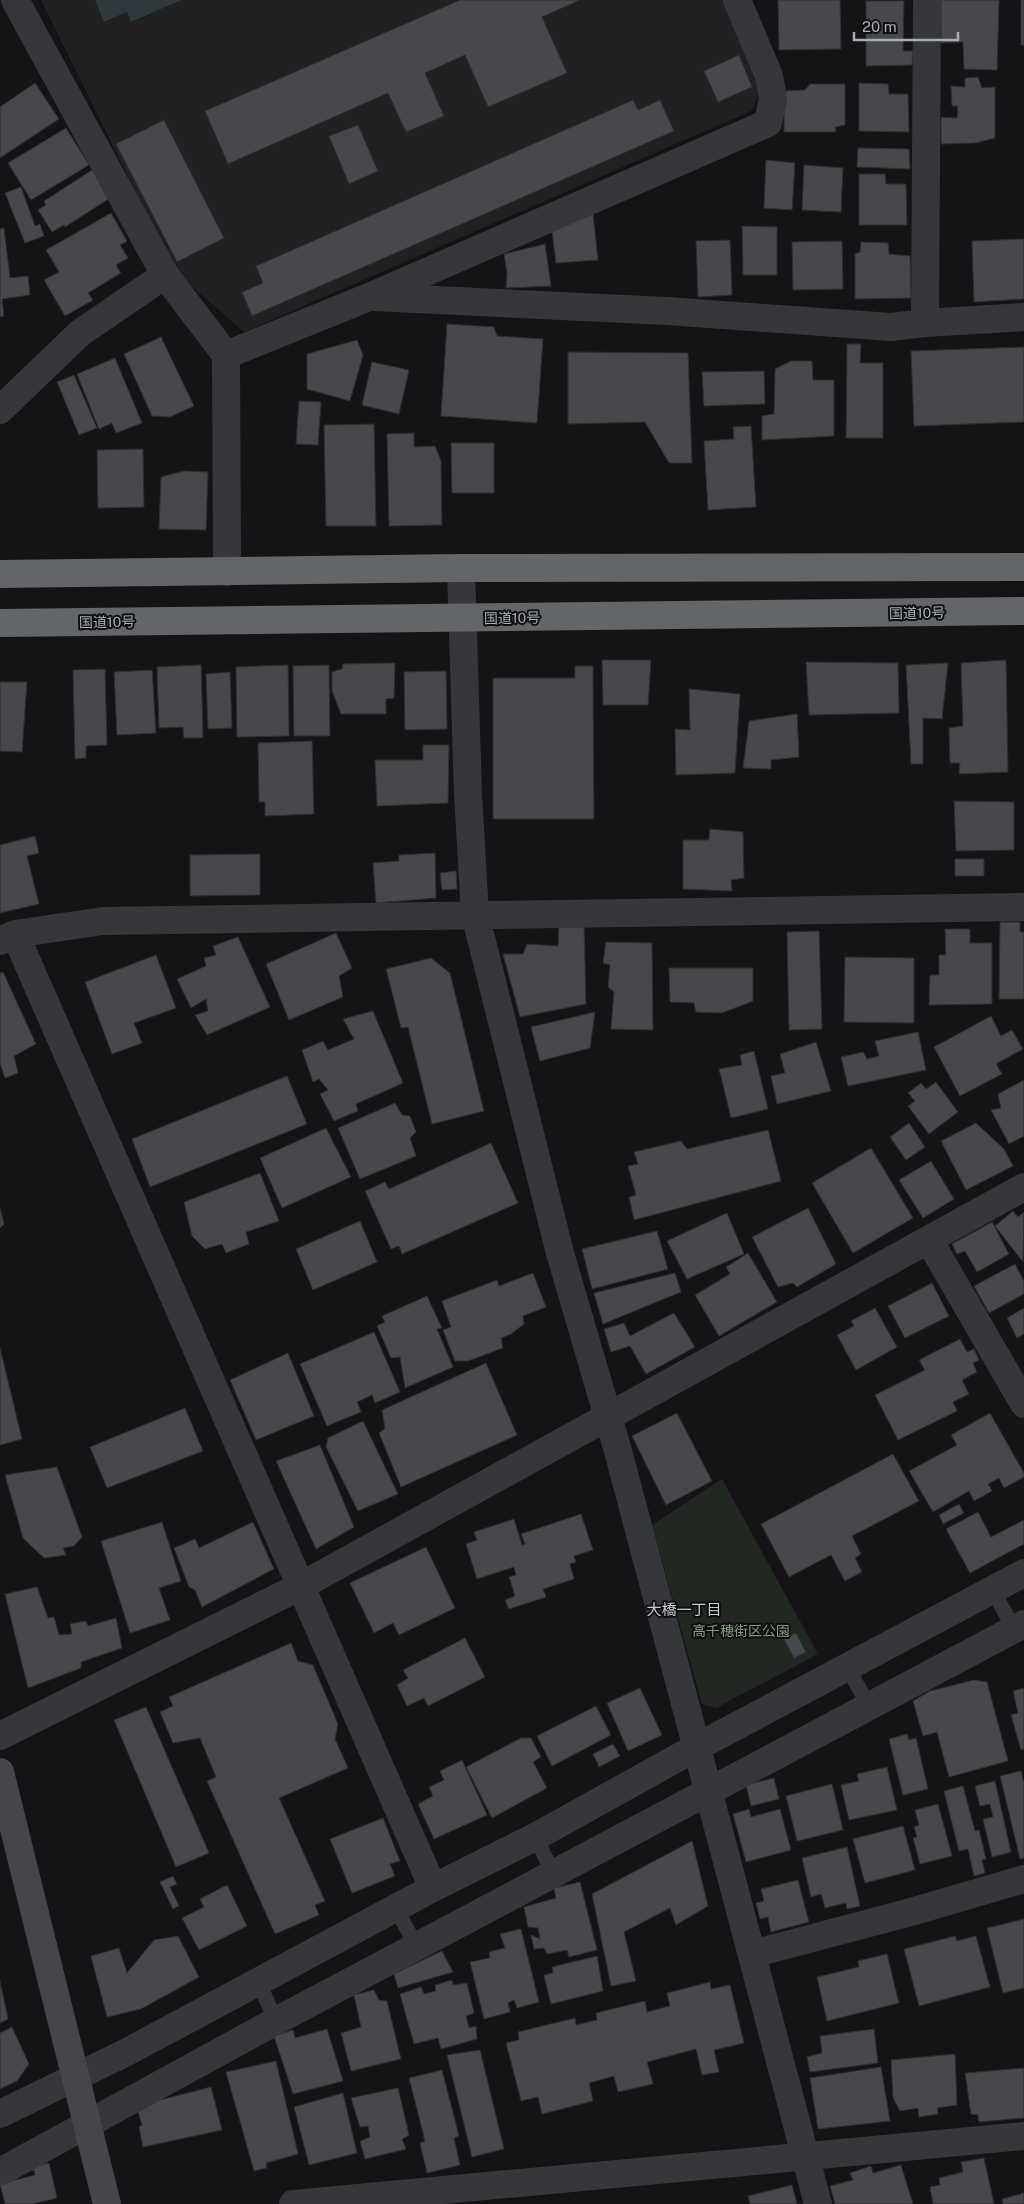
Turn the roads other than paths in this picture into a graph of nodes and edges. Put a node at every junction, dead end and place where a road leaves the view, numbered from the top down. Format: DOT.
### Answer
graph roads {
  1 [pos="15,0"];
  2 [pos="737,0"];
  3 [pos="927,0"];
  4 [pos="165,275"];
  5 [pos="369,297"];
  6 [pos="1024,317"];
  7 [pos="925,323"];
  8 [pos="226,355"];
  9 [pos="0,410"];
  10 [pos="1024,567"];
  11 [pos="461,568"];
  12 [pos="227,572"];
  13 [pos="0,574"];
  14 [pos="1024,611"];
  15 [pos="463,618"];
  16 [pos="0,623"];
  17 [pos="1024,906"];
  18 [pos="475,914"];
  19 [pos="8,938"];
  20 [pos="1024,1187"];
  21 [pos="928,1240"];
  22 [pos="1024,1404"];
  23 [pos="607,1418"];
  24 [pos="1024,1573"];
  25 [pos="299,1586"];
  26 [pos="992,1589"];
  27 [pos="1019,1627"];
  28 [pos="847,1667"];
  29 [pos="869,1706"];
  30 [pos="0,1736"];
  31 [pos="697,1747"];
  32 [pos="0,1772"];
  33 [pos="709,1792"];
  34 [pos="535,1836"];
  35 [pos="554,1874"];
  36 [pos="1024,1879"];
  37 [pos="433,1888"];
  38 [pos="396,1908"];
  39 [pos="417,1948"];
  40 [pos="752,1954"];
  41 [pos="258,1981"];
  42 [pos="276,2021"];
  43 [pos="74,2076"];
  44 [pos="0,2114"];
  45 [pos="87,2125"];
  46 [pos="1024,2136"];
  47 [pos="806,2155"];
  48 [pos="0,2172"];
  49 [pos="107,2204"];
  50 [pos="293,2204"];
  51 [pos="818,2204"];
  1 -- 4 [label="street"];
  2 -- 5 [label="street"];
  3 -- 7 [label="street"];
  4 -- 8 [label="street"];
  4 -- 9 [label="street"];
  5 -- 7 [label="street"];
  5 -- 8 [label="street"];
  6 -- 7 [label="street"];
  8 -- 12 [label="street"];
  10 -- 11 [label="highway"];
  11 -- 12 [label="highway"];
  11 -- 15 [label="street"];
  12 -- 13 [label="highway"];
  14 -- 15 [label="highway, 国道10号"];
  15 -- 16 [label="highway, 国道10号"];
  15 -- 18 [label="street"];
  17 -- 18 [label="street"];
  18 -- 19 [label="street"];
  18 -- 23 [label="street"];
  19 -- 25 [label="street"];
  20 -- 21 [label="street"];
  21 -- 22 [label="street"];
  21 -- 23 [label="street"];
  23 -- 25 [label="street"];
  23 -- 31 [label="street"];
  24 -- 26 [label="street"];
  25 -- 30 [label="street"];
  25 -- 37 [label="street"];
  26 -- 27 [label="lane"];
  26 -- 28 [label="street"];
  27 -- 29 [label="street"];
  28 -- 29 [label="lane"];
  28 -- 31 [label="street"];
  29 -- 33 [label="street"];
  31 -- 33 [label="street"];
  31 -- 34 [label="street"];
  32 -- 43 [label="street"];
  33 -- 35 [label="street"];
  33 -- 40 [label="street"];
  34 -- 35 [label="lane"];
  34 -- 37 [label="street"];
  35 -- 39 [label="street"];
  36 -- 40 [label="street"];
  37 -- 38 [label="street"];
  38 -- 39 [label="lane"];
  38 -- 41 [label="street"];
  39 -- 42 [label="street"];
  40 -- 47 [label="street"];
  41 -- 42 [label="lane"];
  41 -- 43 [label="street"];
  42 -- 45 [label="street"];
  43 -- 44 [label="street"];
  43 -- 45 [label="street"];
  45 -- 48 [label="street"];
  45 -- 49 [label="street"];
  46 -- 47 [label="street"];
  47 -- 50 [label="street"];
  47 -- 51 [label="street"];
}
